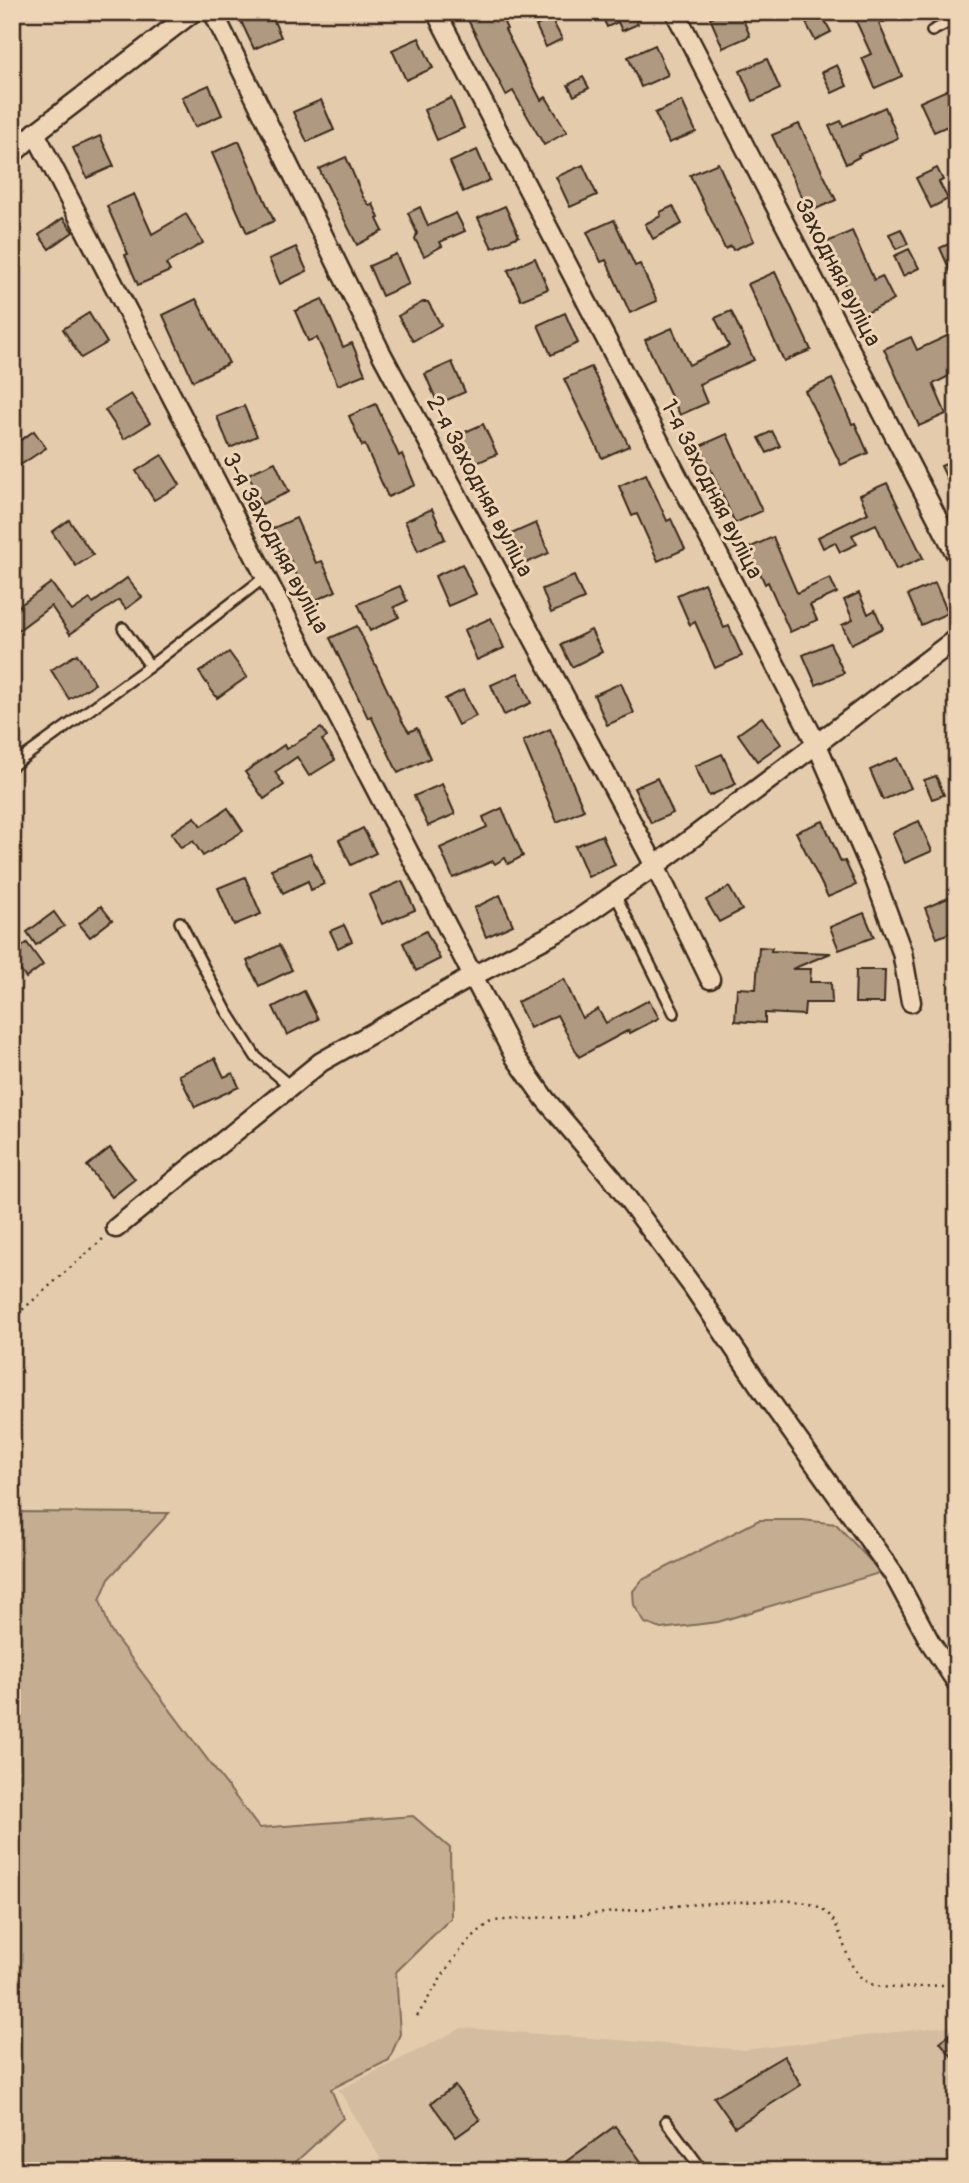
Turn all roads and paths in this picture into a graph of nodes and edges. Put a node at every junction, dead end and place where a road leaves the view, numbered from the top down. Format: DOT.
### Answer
graph roads {
  1 [pos="193,12"];
  2 [pos="213,12"];
  3 [pos="436,12"];
  4 [pos="675,12"];
  5 [pos="957,18"];
  6 [pos="932,31"];
  7 [pos="35,133"];
  8 [pos="15,152"];
  9 [pos="957,556"];
  10 [pos="265,577"];
  11 [pos="123,628"];
  12 [pos="957,638"];
  13 [pos="150,666"];
  14 [pos="817,745"];
  15 [pos="12,766"];
  16 [pos="655,866"];
  17 [pos="615,894"];
  18 [pos="180,922"];
  19 [pos="473,976"];
  20 [pos="710,979"];
  21 [pos="911,1002"];
  22 [pos="674,1013"];
  23 [pos="290,1086"];
  24 [pos="116,1228"];
  25 [pos="12,1319"];
  26 [pos="957,1683"];
  27 [pos="957,1984"];
  28 [pos="417,2015"];
  29 [pos="667,2121"];
  30 [pos="703,2171"];
  1 -- 7 [label="street"];
  2 -- 16 [label="street, 2-я Заходняя вуліца"];
  3 -- 14 [label="street, 1-я Заходняя вуліца"];
  4 -- 9 [label="street, Заходняя вуліца"];
  5 -- 6 [label="lane"];
  7 -- 8 [label="street"];
  7 -- 10 [label="street, 3-я Заходняя вуліца"];
  10 -- 13 [label="lane"];
  10 -- 19 [label="street, 3-я Заходняя вуліца"];
  11 -- 13 [label="lane"];
  12 -- 14 [label="street"];
  13 -- 15 [label="lane"];
  14 -- 16 [label="street"];
  14 -- 21 [label="street, 1-я Заходняя вуліца"];
  16 -- 17 [label="street"];
  16 -- 20 [label="street, 2-я Заходняя вуліца"];
  17 -- 19 [label="street"];
  17 -- 22 [label="lane"];
  18 -- 23 [label="lane"];
  19 -- 23 [label="street"];
  19 -- 26 [label="street, 3-я Заходняя вуліца"];
  23 -- 24 [label="street"];
  24 -- 25 [label="path"];
  27 -- 28 [label="path"];
  29 -- 30 [label="lane"];
}
